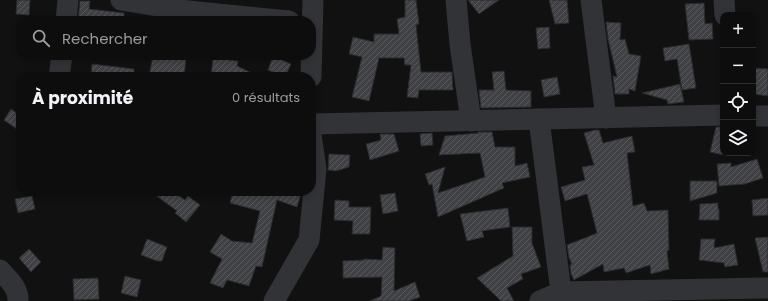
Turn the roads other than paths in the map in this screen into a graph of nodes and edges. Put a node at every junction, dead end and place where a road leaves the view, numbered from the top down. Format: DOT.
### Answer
graph roads {
  1 [pos="68,0"];
  2 [pos="121,0"];
  3 [pos="313,0"];
  4 [pos="456,0"];
  5 [pos="591,0"];
  6 [pos="724,0"];
  7 [pos="725,12"];
  8 [pos="66,16"];
  9 [pos="238,16"];
  10 [pos="312,16"];
  11 [pos="62,60"];
  12 [pos="311,60"];
  13 [pos="60,72"];
  14 [pos="311,72"];
  15 [pos="720,115"];
  16 [pos="756,116"];
  17 [pos="768,116"];
  18 [pos="606,118"];
  19 [pos="539,119"];
  20 [pos="471,121"];
  21 [pos="316,124"];
  22 [pos="313,196"];
  23 [pos="0,270"];
  24 [pos="768,288"];
  25 [pos="560,292"];
  26 [pos="18,301"];
  27 [pos="274,301"];
  28 [pos="540,301"];
  1 -- 8 [label="street"];
  2 -- 9 [label="street"];
  3 -- 10 [label="street"];
  4 -- 20 [label="street"];
  5 -- 18 [label="street"];
  6 -- 7 [label="street"];
  11 -- 13 [label="street"];
  12 -- 14 [label="street"];
  15 -- 18 [label="street"];
  16 -- 17 [label="street"];
  18 -- 19 [label="street"];
  19 -- 20 [label="street"];
  19 -- 25 [label="street"];
  20 -- 21 [label="street"];
  22 -- 27 [label="street"];
  23 -- 26 [label="street"];
  24 -- 25 [label="street"];
  25 -- 28 [label="street"];
}
